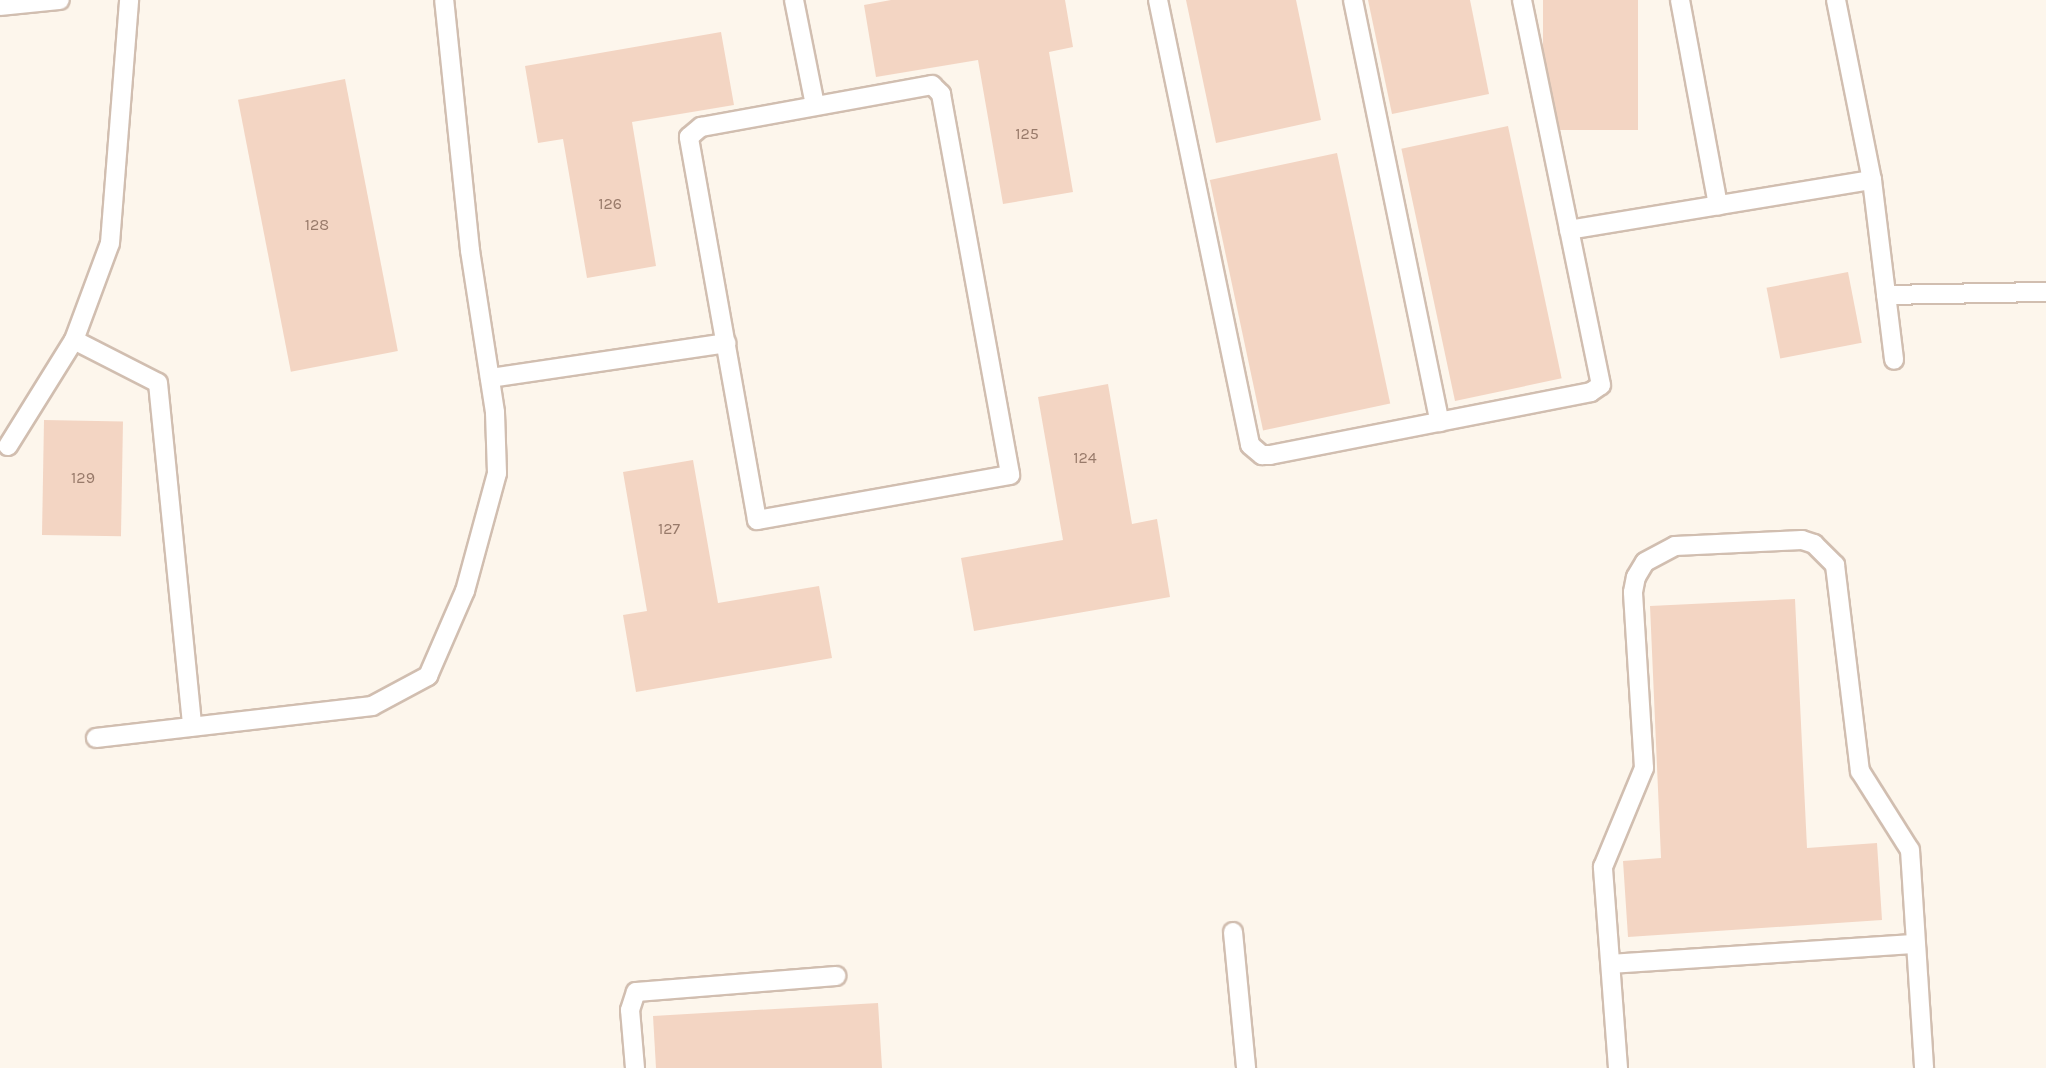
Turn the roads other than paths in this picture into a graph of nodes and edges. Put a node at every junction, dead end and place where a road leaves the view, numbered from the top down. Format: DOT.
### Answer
graph roads {
  1 [pos="60,0"];
  2 [pos="130,0"];
  3 [pos="444,0"];
  4 [pos="794,0"];
  5 [pos="1158,0"];
  6 [pos="1353,0"];
  7 [pos="1522,0"];
  8 [pos="1680,0"];
  9 [pos="1836,0"];
  10 [pos="0,6"];
  11 [pos="816,105"];
  12 [pos="1872,180"];
  13 [pos="1718,206"];
  14 [pos="1569,230"];
  15 [pos="2046,292"];
  16 [pos="1886,295"];
  17 [pos="74,340"];
  18 [pos="726,343"];
  19 [pos="1894,360"];
  20 [pos="490,378"];
  21 [pos="1440,422"];
  22 [pos="8,446"];
  23 [pos="191,726"];
  24 [pos="96,738"];
  25 [pos="1233,932"];
  26 [pos="1915,944"];
  27 [pos="1611,964"];
  28 [pos="836,976"];
  29 [pos="635,1068"];
  30 [pos="1246,1068"];
  31 [pos="1618,1068"];
  32 [pos="1924,1068"];
  1 -- 10 [label="lane"];
  2 -- 17 [label="lane"];
  3 -- 20 [label="lane"];
  4 -- 11 [label="lane"];
  5 -- 21 [label="lane"];
  6 -- 21 [label="lane"];
  7 -- 14 [label="lane"];
  8 -- 13 [label="lane"];
  9 -- 12 [label="lane"];
  11 -- 18 [label="lane"];
  11 -- 18 [label="lane"];
  12 -- 13 [label="lane"];
  12 -- 16 [label="lane"];
  13 -- 14 [label="lane"];
  14 -- 21 [label="lane"];
  15 -- 16 [label="lane"];
  16 -- 19 [label="lane"];
  17 -- 22 [label="lane"];
  17 -- 23 [label="lane"];
  18 -- 20 [label="lane"];
  20 -- 23 [label="lane"];
  23 -- 24 [label="lane"];
  25 -- 30 [label="lane"];
  26 -- 27 [label="lane"];
  26 -- 27 [label="lane"];
  26 -- 32 [label="lane"];
  27 -- 31 [label="lane"];
  28 -- 29 [label="lane"];
}
